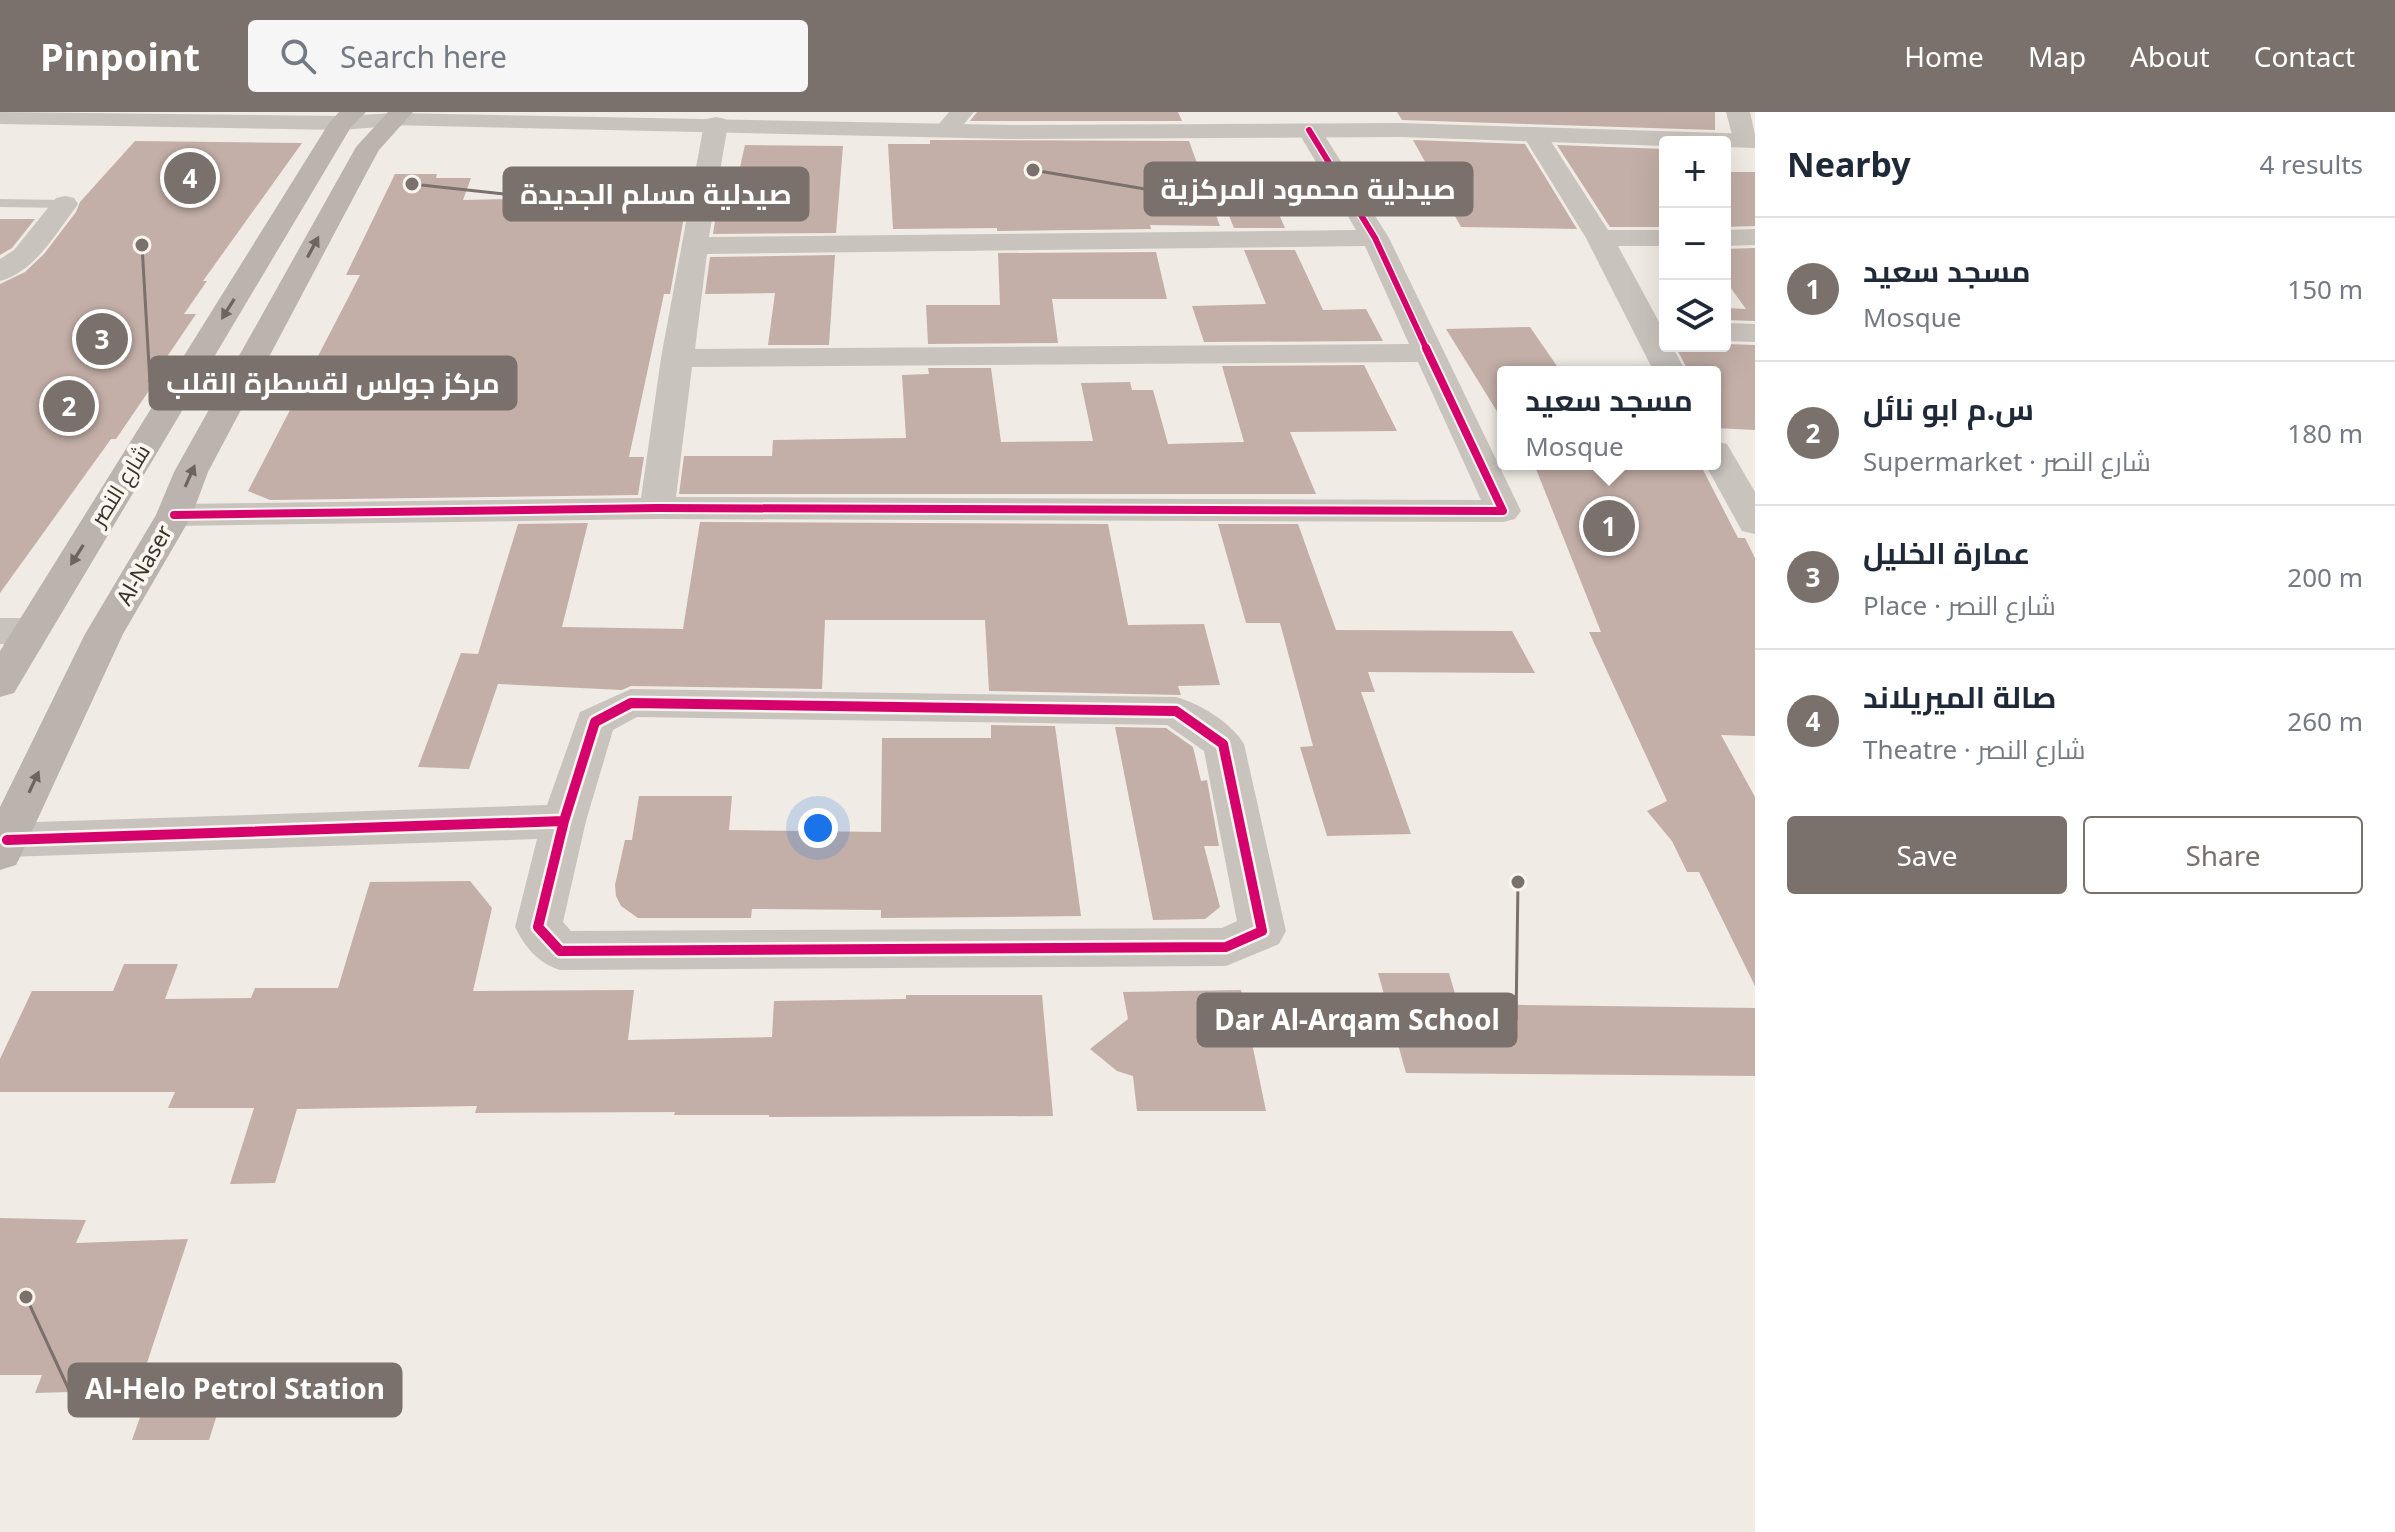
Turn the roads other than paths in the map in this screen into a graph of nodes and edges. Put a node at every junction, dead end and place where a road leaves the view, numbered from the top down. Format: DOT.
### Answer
graph roads {
  1 [pos="962,112"];
  2 [pos="1738,112"];
  3 [pos="398,116"];
  4 [pos="0,117"];
  5 [pos="347,117"];
  6 [pos="716,124"];
  7 [pos="1309,130"];
  8 [pos="945,131"];
  9 [pos="1534,134"];
  10 [pos="1750,141"];
  11 [pos="0,203"];
  12 [pos="65,204"];
  13 [pos="1755,237"];
  14 [pos="1375,238"];
  15 [pos="1600,238"];
  16 [pos="1659,238"];
  17 [pos="1731,238"];
  18 [pos="694,246"];
  19 [pos="0,272"];
  20 [pos="1656,331"];
  21 [pos="1731,332"];
  22 [pos="1755,333"];
  23 [pos="1429,353"];
  24 [pos="676,358"];
  25 [pos="1668,366"];
  26 [pos="1721,462"];
  27 [pos="657,508"];
  28 [pos="174,515"];
  29 [pos="1755,523"];
  30 [pos="15,631"];
  31 [pos="0,683"];
  32 [pos="564,821"];
  33 [pos="3,846"];
  1 -- 8 [label="street"];
  2 -- 10 [label="street"];
  3 -- 5 [label="street"];
  3 -- 6 [label="street"];
  28 -- 3 [label="main road, Al-Naser, one-way"];
  4 -- 5 [label="street"];
  5 -- 30 [label="main road, شارع النصر, one-way"];
  6 -- 8 [label="street"];
  6 -- 18 [label="street"];
  7 -- 8 [label="street"];
  7 -- 9 [label="street"];
  7 -- 14 [label="street"];
  9 -- 10 [label="street"];
  9 -- 15 [label="street"];
  11 -- 12 [label="lane"];
  12 -- 19 [label="street"];
  13 -- 17 [label="street"];
  14 -- 18 [label="street"];
  14 -- 23 [label="street"];
  15 -- 16 [label="street"];
  15 -- 20 [label="street"];
  18 -- 24 [label="street"];
  20 -- 25 [label="street"];
  21 -- 22 [label="street"];
  23 -- 24 [label="street"];
  23 -- 27 [label="street"];
  24 -- 27 [label="street"];
  26 -- 29 [label="street"];
  27 -- 28 [label="street"];
  33 -- 28 [label="main road, Al-Naser, one-way"];
  30 -- 31 [label="main road, شارع النصر"];
  32 -- 32 [label="street"];
  32 -- 33 [label="street"];
}
